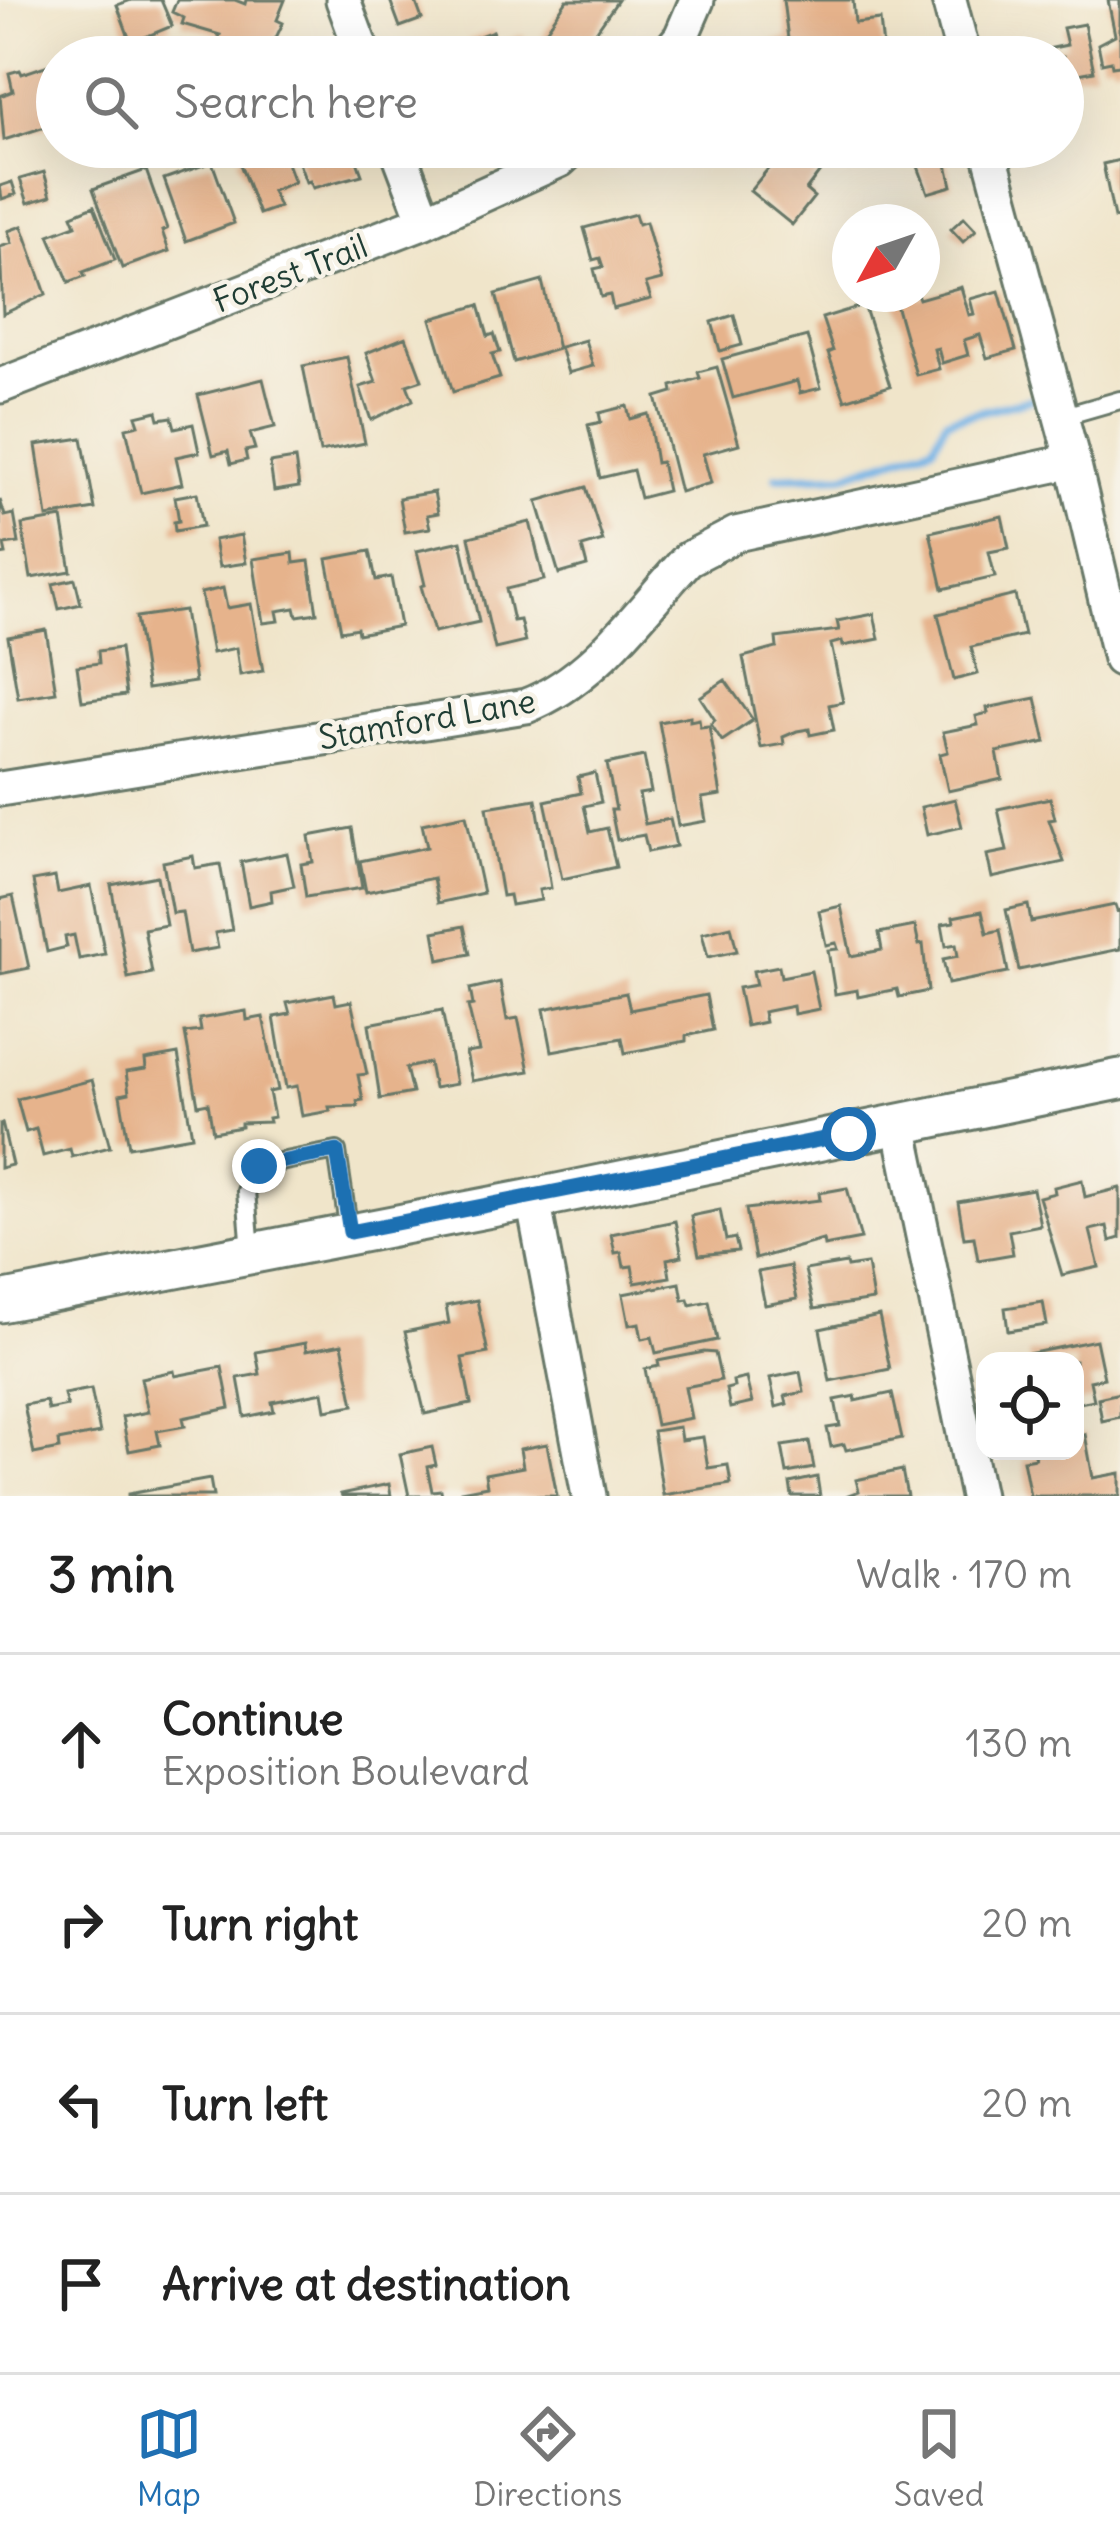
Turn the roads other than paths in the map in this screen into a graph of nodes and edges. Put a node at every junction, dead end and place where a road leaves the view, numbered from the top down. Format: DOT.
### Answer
graph roads {
  1 [pos="343,0"];
  2 [pos="697,0"];
  3 [pos="949,0"];
  4 [pos="356,36"];
  5 [pos="681,36"];
  6 [pos="958,36"];
  7 [pos="406,168"];
  8 [pos="542,168"];
  9 [pos="994,168"];
  10 [pos="425,221"];
  11 [pos="0,386"];
  12 [pos="1120,400"];
  13 [pos="1061,418"];
  14 [pos="1073,460"];
  15 [pos="1120,658"];
  16 [pos="0,789"];
  17 [pos="1120,1079"];
  18 [pos="899,1125"];
  19 [pos="533,1199"];
  20 [pos="350,1232"];
  21 [pos="251,1251"];
  22 [pos="0,1302"];
  23 [pos="589,1496"];
  24 [pos="977,1496"];
  1 -- 4 [label="street"];
  2 -- 5 [label="street"];
  3 -- 6 [label="street"];
  7 -- 10 [label="street"];
  8 -- 10 [label="street, Forest Trail"];
  9 -- 13 [label="street"];
  10 -- 11 [label="street, Forest Trail"];
  12 -- 13 [label="lane"];
  13 -- 14 [label="street"];
  14 -- 15 [label="street"];
  14 -- 16 [label="street, Stamford Lane"];
  17 -- 18 [label="street"];
  18 -- 19 [label="street"];
  18 -- 24 [label="street"];
  19 -- 20 [label="street"];
  19 -- 23 [label="street"];
  20 -- 21 [label="street"];
  20 -- 21 [label="lane"];
  21 -- 22 [label="street"];
}
